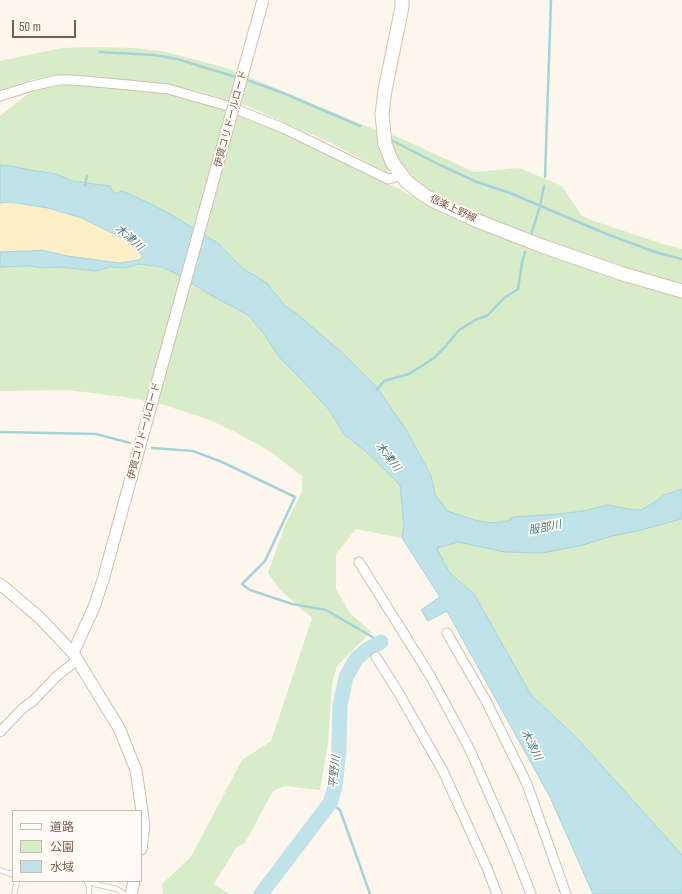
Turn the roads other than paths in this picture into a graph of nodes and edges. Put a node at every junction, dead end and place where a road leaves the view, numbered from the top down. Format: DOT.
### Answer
graph roads {
  1 [pos="263,0"];
  2 [pos="402,0"];
  3 [pos="0,96"];
  4 [pos="401,174"];
  5 [pos="682,291"];
  6 [pos="359,562"];
  7 [pos="1,588"];
  8 [pos="447,633"];
  9 [pos="75,656"];
  10 [pos="376,657"];
  11 [pos="0,732"];
  12 [pos="142,810"];
  13 [pos="142,811"];
  14 [pos="142,841"];
  15 [pos="0,870"];
  16 [pos="12,873"];
  17 [pos="17,882"];
  18 [pos="87,882"];
  19 [pos="134,882"];
  20 [pos="14,894"];
  21 [pos="89,894"];
  22 [pos="124,894"];
  23 [pos="131,894"];
  24 [pos="497,894"];
  25 [pos="531,894"];
  26 [pos="566,894"];
  1 -- 9 [label="street, 伊賀コリドールロード, bridge"];
  2 -- 4 [label="main road, 信楽上野線"];
  3 -- 4 [label="street"];
  4 -- 5 [label="main road, 信楽上野線"];
  6 -- 25 [label="street"];
  7 -- 9 [label="street"];
  8 -- 26 [label="street"];
  9 -- 11 [label="street"];
  9 -- 12 [label="street"];
  10 -- 24 [label="street"];
  13 -- 14 [label="street"];
  15 -- 16 [label="lane"];
  17 -- 20 [label="lane"];
  18 -- 21 [label="lane"];
  18 -- 22 [label="lane"];
  19 -- 23 [label="street"];
}
